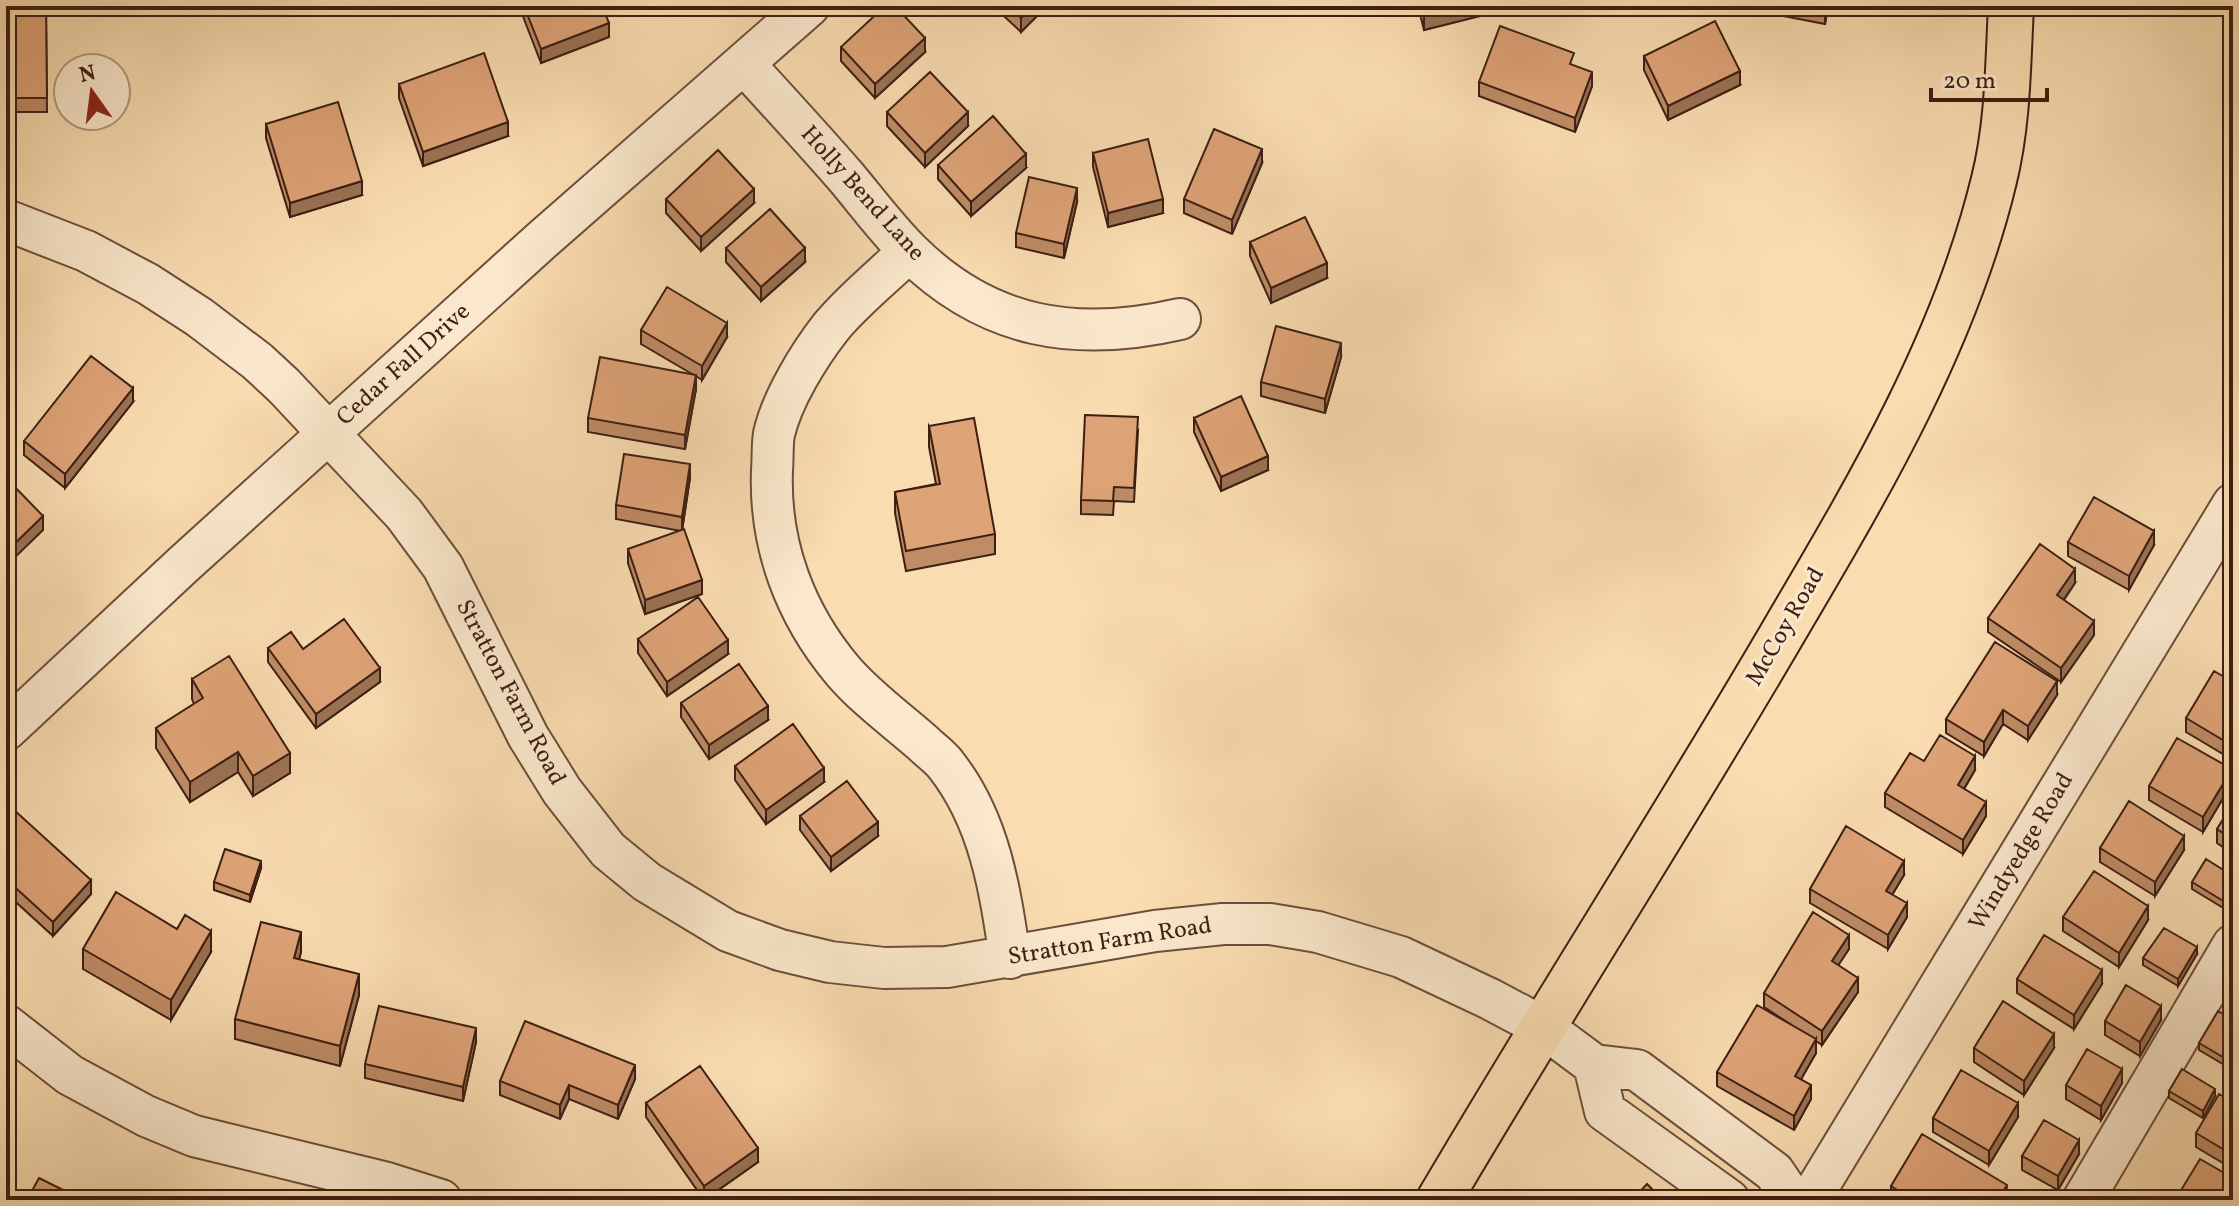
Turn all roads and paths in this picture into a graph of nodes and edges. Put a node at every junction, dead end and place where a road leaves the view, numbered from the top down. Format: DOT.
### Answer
graph roads {
  1 [pos="809,6"];
  2 [pos="2011,6"];
  3 [pos="744,64"];
  4 [pos="6,220"];
  5 [pos="909,251"];
  6 [pos="1180,319"];
  7 [pos="329,433"];
  8 [pos="2233,504"];
  9 [pos="6,730"];
  10 [pos="2233,945"];
  11 [pos="1010,958"];
  12 [pos="6,1025"];
  13 [pos="1543,1027"];
  14 [pos="1594,1065"];
  15 [pos="441,1200"];
  16 [pos="1439,1200"];
  17 [pos="1729,1200"];
  18 [pos="1793,1200"];
  19 [pos="1810,1200"];
  20 [pos="2083,1200"];
  1 -- 3 [label="street, Cedar Fall Drive"];
  2 -- 13 [label="main road, McCoy Road"];
  3 -- 5 [label="street, Holly Bend Lane"];
  3 -- 7 [label="street, Cedar Fall Drive"];
  4 -- 7 [label="street, Stratton Farm Road"];
  5 -- 6 [label="street, Holly Bend Lane"];
  5 -- 11 [label="street"];
  7 -- 9 [label="street, Cedar Fall Drive"];
  7 -- 11 [label="street, Stratton Farm Road"];
  8 -- 19 [label="street, Windyedge Road"];
  10 -- 20 [label="street"];
  11 -- 13 [label="street, Stratton Farm Road"];
  12 -- 15 [label="street"];
  13 -- 14 [label="street, Stratton Farm Road"];
  13 -- 16 [label="main road, McCoy Road"];
  14 -- 17 [label="street"];
  14 -- 18 [label="street"];
}
